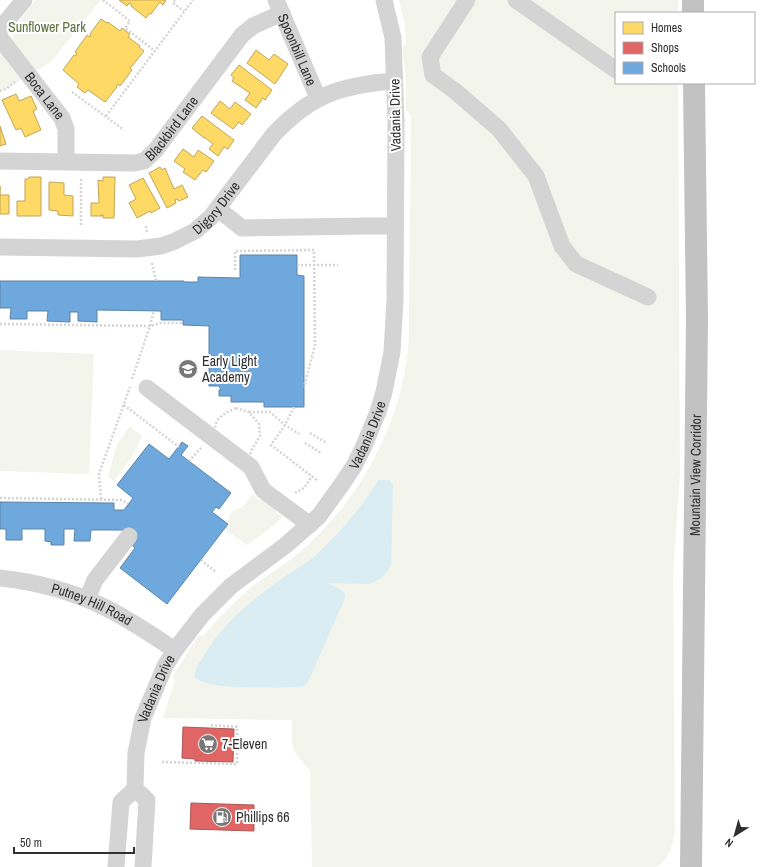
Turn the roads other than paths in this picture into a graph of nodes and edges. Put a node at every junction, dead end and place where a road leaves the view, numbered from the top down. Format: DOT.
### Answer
graph roads {
  1 [pos="24,0"];
  2 [pos="384,0"];
  3 [pos="467,0"];
  4 [pos="516,0"];
  5 [pos="693,0"];
  6 [pos="279,7"];
  7 [pos="693,12"];
  8 [pos="0,29"];
  9 [pos="0,38"];
  10 [pos="615,69"];
  11 [pos="394,82"];
  12 [pos="694,84"];
  13 [pos="318,98"];
  14 [pos="0,162"];
  15 [pos="74,162"];
  16 [pos="218,208"];
  17 [pos="394,226"];
  18 [pos="0,247"];
  19 [pos="648,297"];
  20 [pos="147,388"];
  21 [pos="310,525"];
  22 [pos="128,536"];
  23 [pos="0,578"];
  24 [pos="87,599"];
  25 [pos="175,650"];
  26 [pos="135,788"];
  27 [pos="116,867"];
  28 [pos="144,867"];
  29 [pos="691,867"];
  1 -- 8 [label="street"];
  2 -- 11 [label="street, Vadania Drive"];
  3 -- 19 [label="street"];
  4 -- 10 [label="street"];
  5 -- 7 [label="highway"];
  6 -- 13 [label="street, Spoonbill Lane"];
  6 -- 15 [label="street, Blackbird Lane"];
  9 -- 15 [label="street, Boca Lane"];
  11 -- 13 [label="street, Digory Drive"];
  11 -- 17 [label="street, Vadania Drive"];
  12 -- 29 [label="highway, Mountain View Corridor"];
  13 -- 16 [label="street, Digory Drive"];
  14 -- 15 [label="street, Blackbird Lane"];
  16 -- 17 [label="street"];
  16 -- 18 [label="street, Digory Drive"];
  17 -- 21 [label="street, Vadania Drive"];
  20 -- 21 [label="street"];
  21 -- 25 [label="street, Vadania Drive"];
  22 -- 24 [label="street"];
  23 -- 24 [label="street, Putney Hill Road"];
  24 -- 25 [label="street, Putney Hill Road"];
  25 -- 26 [label="street, Vadania Drive"];
  26 -- 27 [label="street"];
  26 -- 28 [label="street"];
}
